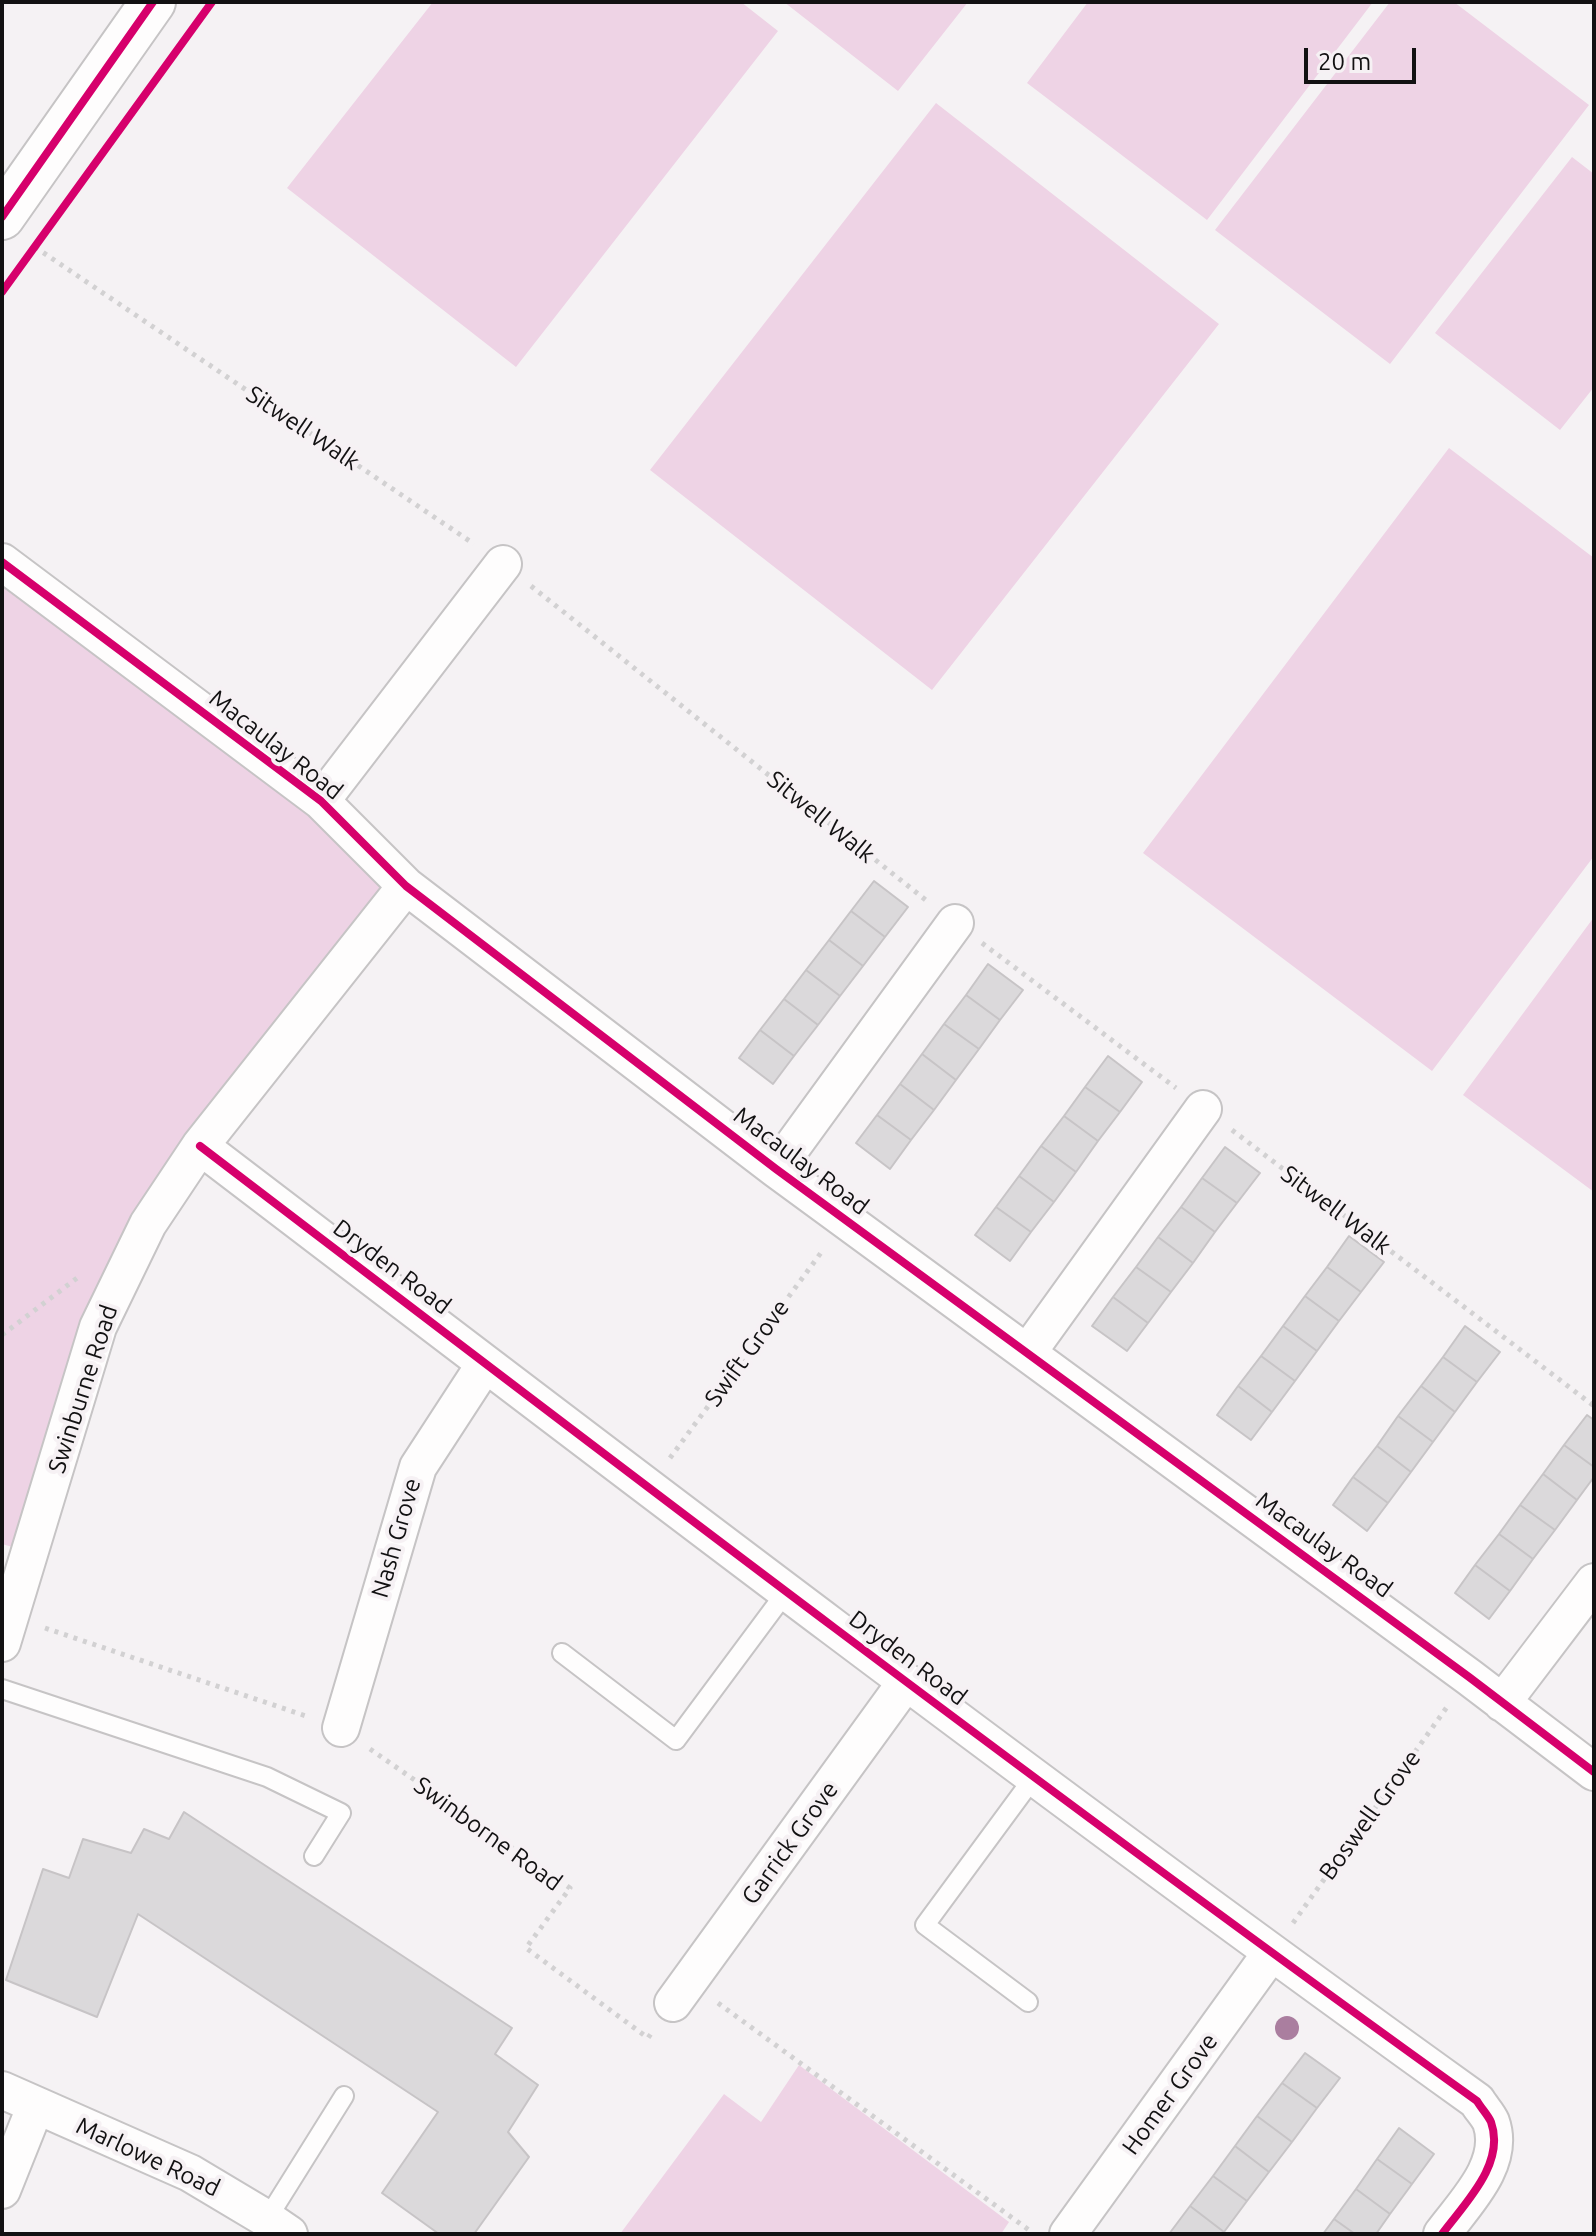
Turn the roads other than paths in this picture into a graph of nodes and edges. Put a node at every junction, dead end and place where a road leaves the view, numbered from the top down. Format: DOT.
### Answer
graph roads {
  1 [pos="153,2"];
  2 [pos="2,217"];
  3 [pos="2,562"];
  4 [pos="503,564"];
  5 [pos="321,801"];
  6 [pos="406,886"];
  7 [pos="955,923"];
  8 [pos="1203,1109"];
  9 [pos="200,1146"];
  10 [pos="776,1169"];
  11 [pos="1028,1352"];
  12 [pos="485,1364"];
  13 [pos="1594,1582"];
  14 [pos="786,1592"];
  15 [pos="6,1630"];
  16 [pos="562,1653"];
  17 [pos="906,1682"];
  18 [pos="2,1689"];
  19 [pos="1502,1703"];
  20 [pos="341,1728"];
  21 [pos="1594,1772"];
  22 [pos="1034,1777"];
  23 [pos="314,1856"];
  24 [pos="1271,1953"];
  25 [pos="1028,2002"];
  26 [pos="673,2003"];
  27 [pos="2,2090"];
  28 [pos="344,2096"];
  29 [pos="36,2105"];
  30 [pos="2,2190"];
  31 [pos="278,2226"];
  32 [pos="1068,2234"];
  33 [pos="1442,2234"];
  1 -- 2 [label="street"];
  3 -- 5 [label="street, Macaulay Road"];
  4 -- 5 [label="street, Macaulay Road"];
  5 -- 6 [label="street, Macaulay Road"];
  6 -- 9 [label="street, Swinburne Road"];
  6 -- 10 [label="street, Macaulay Road"];
  7 -- 10 [label="street, Macaulay Road"];
  8 -- 11 [label="street"];
  9 -- 12 [label="street, Dryden Road"];
  9 -- 15 [label="street, Swinburne Road"];
  10 -- 11 [label="street, Macaulay Road"];
  11 -- 19 [label="street, Macaulay Road"];
  12 -- 14 [label="street, Dryden Road"];
  12 -- 20 [label="street, Nash Grove"];
  13 -- 19 [label="street"];
  14 -- 16 [label="lane"];
  14 -- 17 [label="street, Dryden Road"];
  17 -- 22 [label="street, Dryden Road"];
  17 -- 26 [label="street, Garrick Grove"];
  18 -- 23 [label="lane"];
  19 -- 21 [label="street, Macaulay Road"];
  22 -- 24 [label="street, Dryden Road"];
  22 -- 25 [label="lane"];
  24 -- 32 [label="street, Homer Grove"];
  24 -- 33 [label="street, Dryden Road"];
  27 -- 29 [label="street, Marlowe Road"];
  28 -- 31 [label="lane"];
  29 -- 30 [label="street"];
  29 -- 31 [label="street, Marlowe Road"];
}
